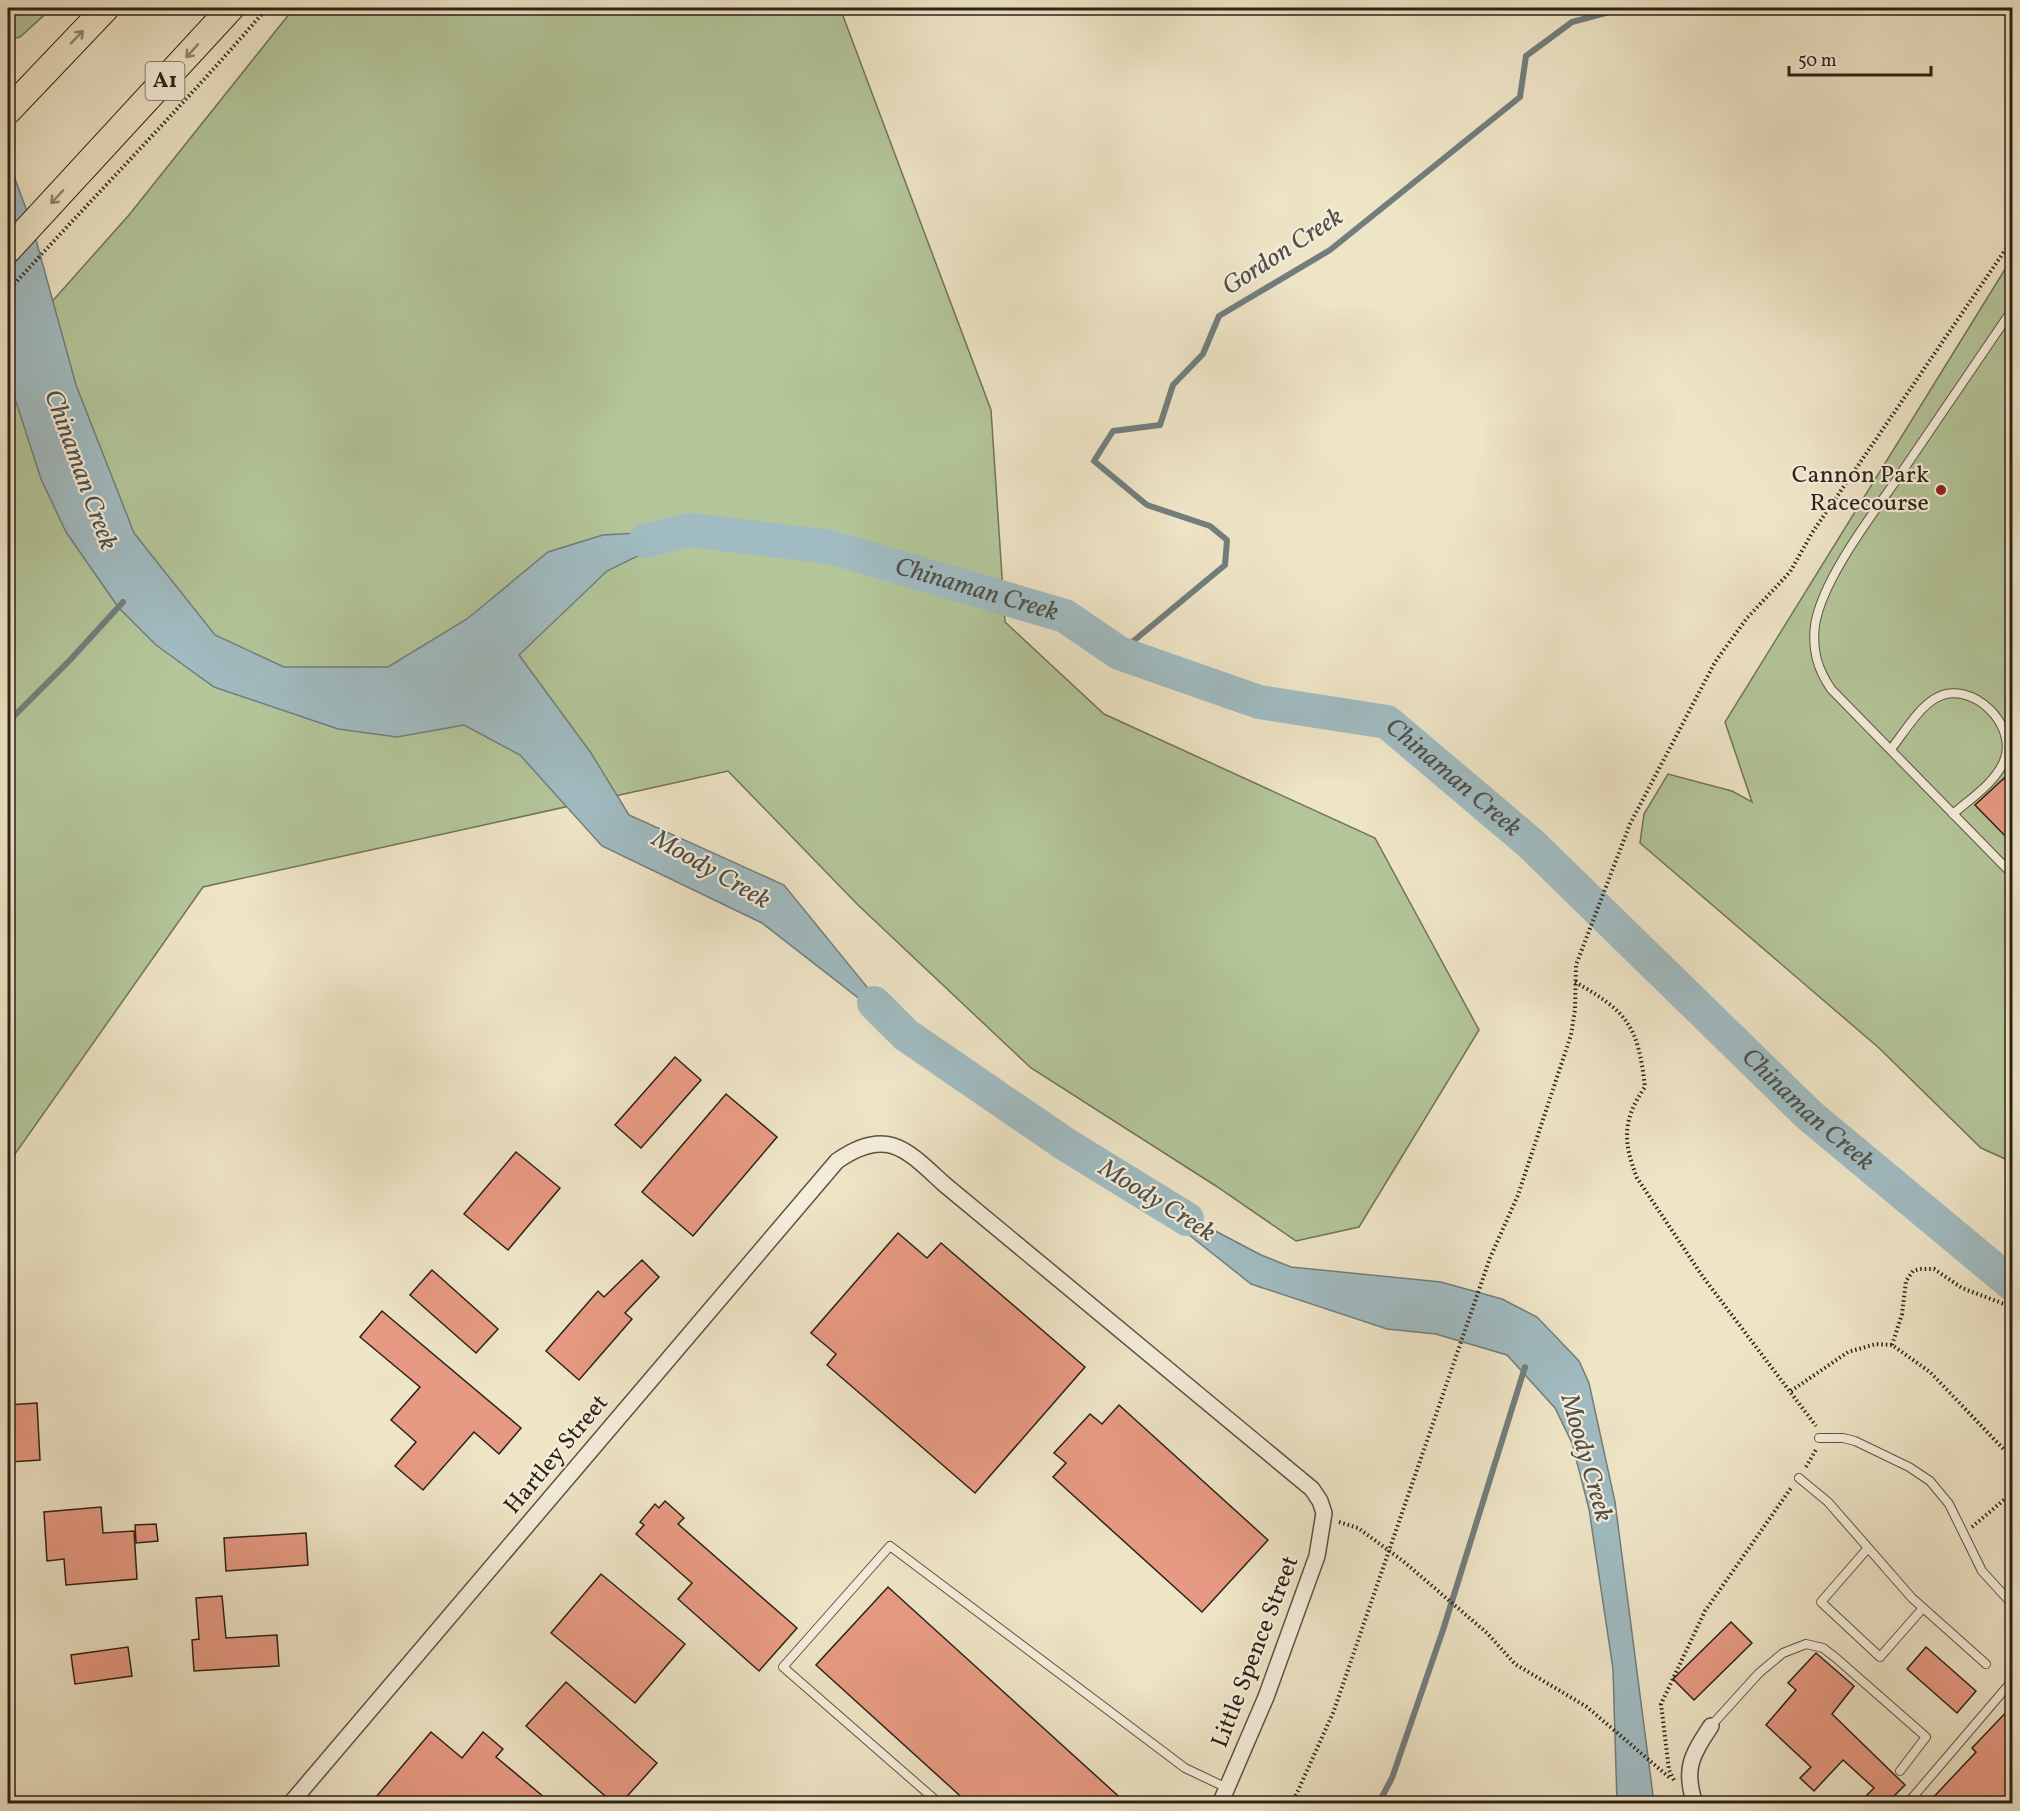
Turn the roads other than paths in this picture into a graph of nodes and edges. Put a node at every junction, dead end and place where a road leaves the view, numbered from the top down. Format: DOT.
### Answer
graph roads {
  1 [pos="106,8"];
  2 [pos="231,8"];
  3 [pos="8,111"];
  4 [pos="8,250"];
  5 [pos="2013,310"];
  6 [pos="1890,749"];
  7 [pos="1953,814"];
  8 [pos="2013,874"];
  9 [pos="866,1146"];
  10 [pos="1819,1438"];
  11 [pos="1799,1478"];
  12 [pos="1868,1548"];
  13 [pos="2013,1604"];
  14 [pos="1923,1608"];
  15 [pos="1986,1664"];
  16 [pos="2013,1681"];
  17 [pos="1710,1726"];
  18 [pos="1900,1772"];
  19 [pos="1227,1788"];
  20 [pos="1693,1798"];
  21 [pos="290,1803"];
  22 [pos="940,1803"];
  23 [pos="1220,1803"];
  24 [pos="1907,1803"];
  3 -- 1 [label="highway, one-way"];
  2 -- 4 [label="highway, A1, one-way"];
  5 -- 6 [label="lane"];
  6 -- 7 [label="lane"];
  6 -- 7 [label="lane"];
  7 -- 8 [label="lane"];
  9 -- 19 [label="street, Little Spence Street"];
  9 -- 21 [label="street, Hartley Street"];
  10 -- 13 [label="lane"];
  11 -- 12 [label="lane"];
  12 -- 14 [label="lane"];
  12 -- 14 [label="lane"];
  14 -- 15 [label="lane"];
  16 -- 24 [label="lane"];
  17 -- 18 [label="lane"];
  17 -- 20 [label="street"];
  19 -- 22 [label="lane"];
  19 -- 23 [label="street, Little Spence Street"];
}
